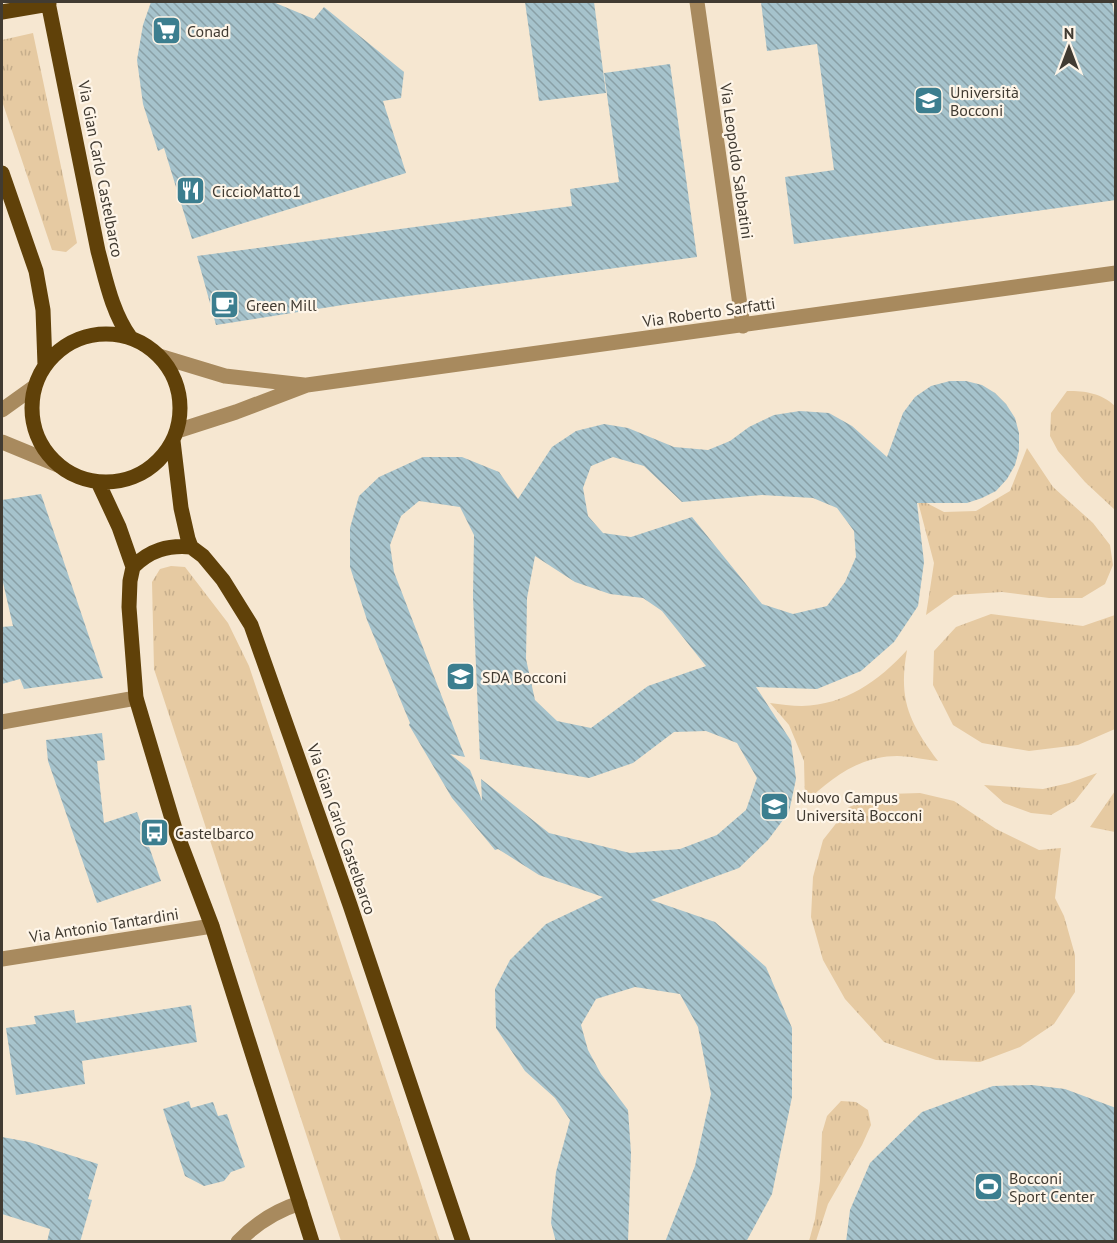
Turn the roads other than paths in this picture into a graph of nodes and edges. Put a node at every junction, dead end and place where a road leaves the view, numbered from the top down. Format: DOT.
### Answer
graph roads {
  1 [pos="53,2"];
  2 [pos="697,2"];
  3 [pos="2,12"];
  4 [pos="2,173"];
  5 [pos="1116,273"];
  6 [pos="743,326"];
  7 [pos="130,338"];
  8 [pos="159,356"];
  9 [pos="45,365"];
  10 [pos="307,385"];
  11 [pos="34,387"];
  12 [pos="2,410"];
  13 [pos="175,436"];
  14 [pos="2,442"];
  15 [pos="58,465"];
  16 [pos="98,482"];
  17 [pos="191,547"];
  18 [pos="134,567"];
  19 [pos="136,698"];
  20 [pos="2,722"];
  21 [pos="212,926"];
  22 [pos="2,959"];
  23 [pos="300,1203"];
  24 [pos="238,1242"];
  25 [pos="312,1242"];
  26 [pos="463,1242"];
  1 -- 3 [label="main road"];
  1 -- 7 [label="main road, Via Gian Carlo Castelbarco"];
  2 -- 6 [label="street, Via Leopoldo Sabbatini"];
  4 -- 9 [label="main road"];
  5 -- 6 [label="street, Via Roberto Sarfatti"];
  6 -- 10 [label="street, Via Roberto Sarfatti"];
  7 -- 8 [label="main road"];
  7 -- 9 [label="main road"];
  8 -- 10 [label="street, Via Roberto Sarfatti"];
  8 -- 13 [label="main road"];
  9 -- 11 [label="main road"];
  10 -- 13 [label="street, Via Roberto Sarfatti"];
  11 -- 12 [label="street"];
  11 -- 15 [label="main road"];
  13 -- 16 [label="main road"];
  13 -- 17 [label="main road"];
  14 -- 15 [label="street"];
  15 -- 16 [label="main road"];
  16 -- 18 [label="main road"];
  17 -- 18 [label="main road"];
  17 -- 26 [label="main road, Via Gian Carlo Castelbarco"];
  18 -- 19 [label="main road"];
  19 -- 20 [label="street"];
  19 -- 21 [label="main road"];
  21 -- 22 [label="street, Via Antonio Tantardini"];
  21 -- 23 [label="main road"];
  23 -- 24 [label="street"];
  23 -- 25 [label="main road"];
}
